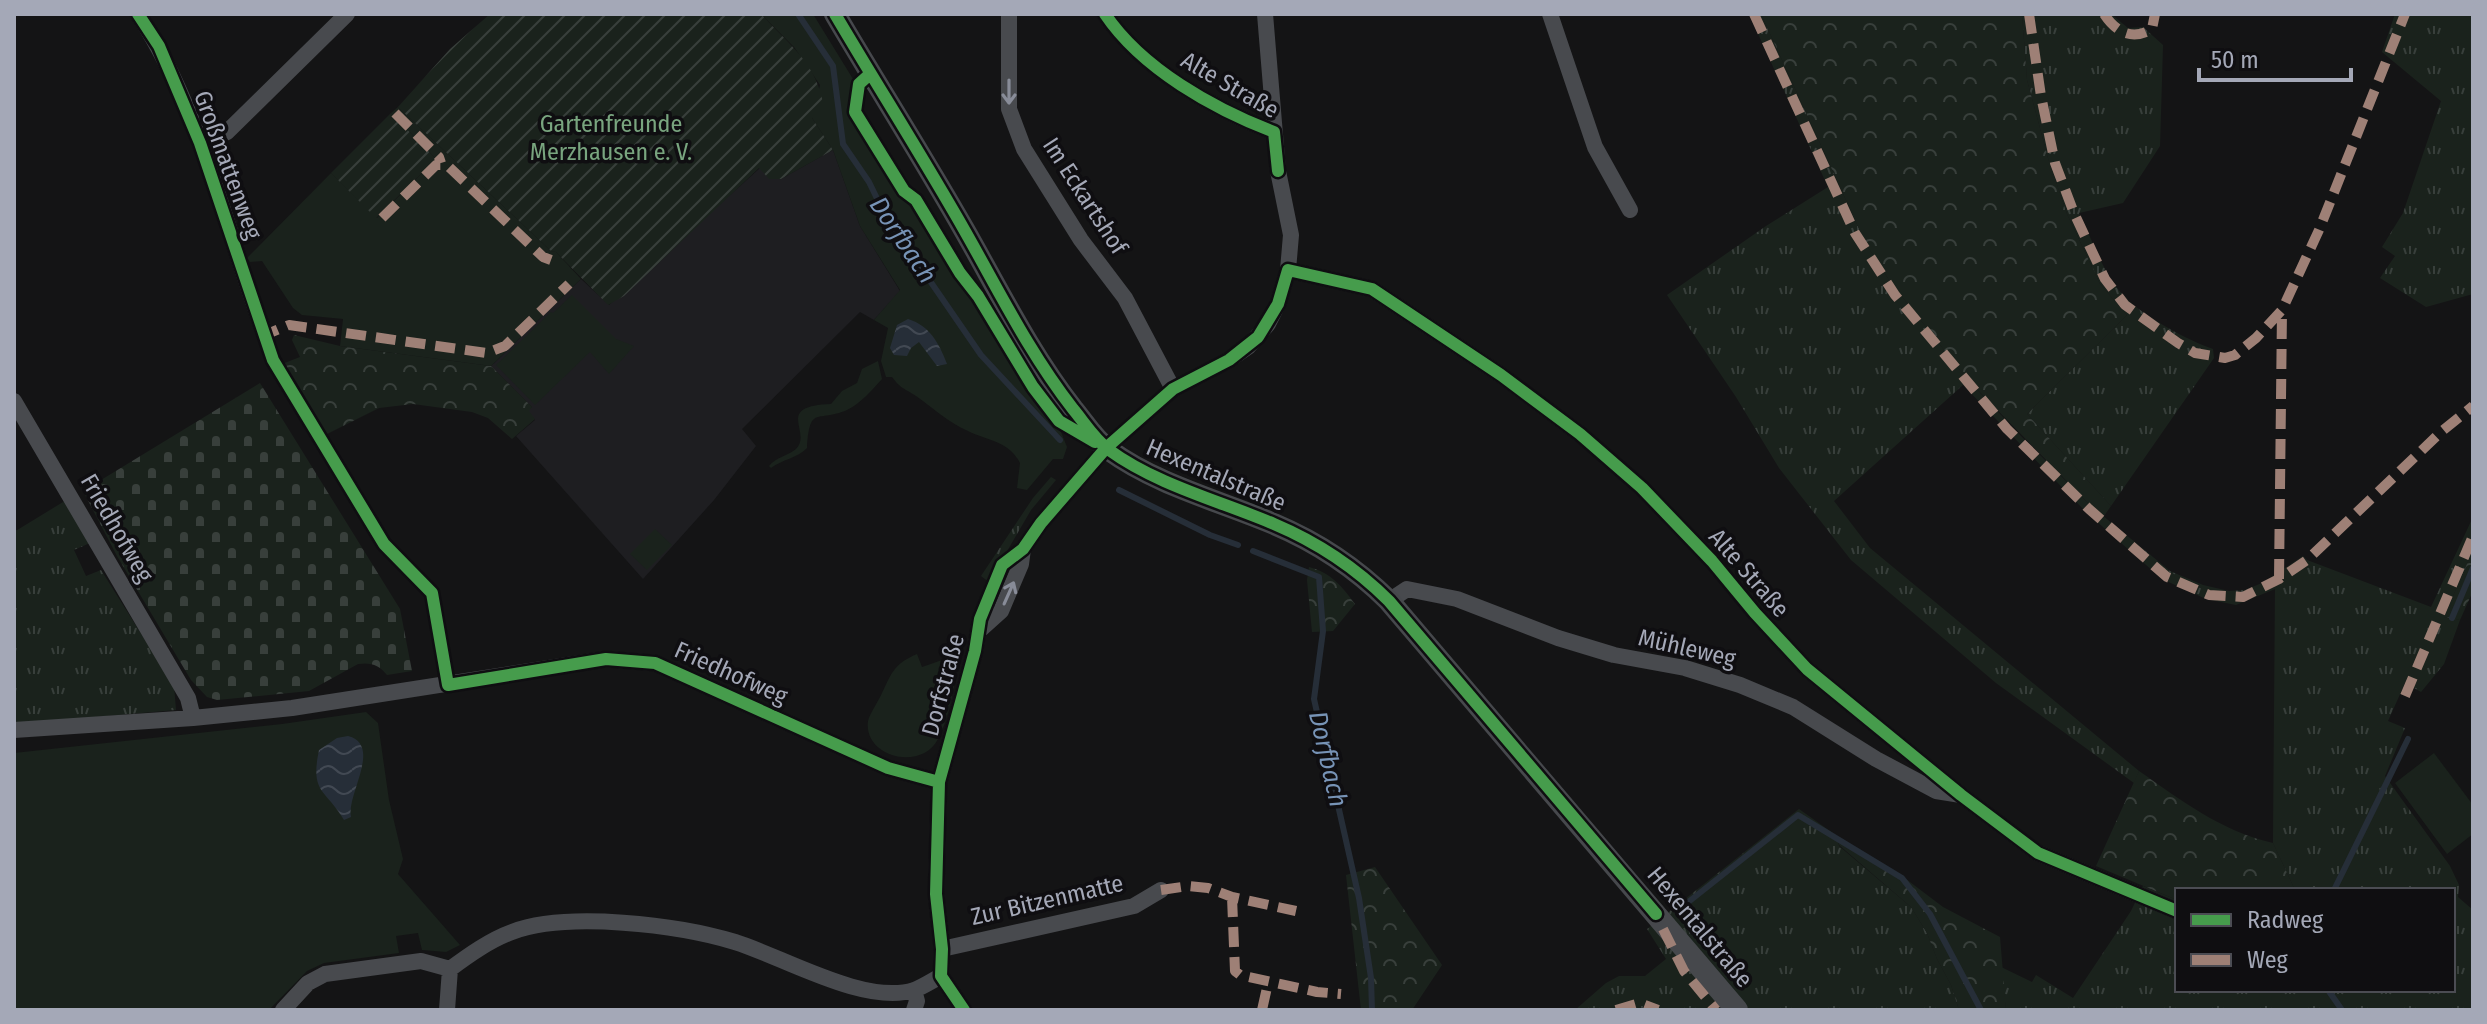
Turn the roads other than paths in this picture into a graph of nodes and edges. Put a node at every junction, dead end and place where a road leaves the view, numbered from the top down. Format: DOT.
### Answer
graph roads {
  1 [pos="138,14"];
  2 [pos="347,14"];
  3 [pos="835,14"];
  4 [pos="1009,14"];
  5 [pos="1105,14"];
  6 [pos="1265,14"];
  7 [pos="1550,14"];
  8 [pos="1274,132"];
  9 [pos="200,143"];
  10 [pos="1630,210"];
  11 [pos="1288,270"];
  12 [pos="265,335"];
  13 [pos="1173,389"];
  14 [pos="14,401"];
  15 [pos="1106,448"];
  16 [pos="1389,601"];
  17 [pos="193,718"];
  18 [pos="14,730"];
  19 [pos="939,782"];
  20 [pos="1961,795"];
  21 [pos="1161,890"];
  22 [pos="2175,910"];
  23 [pos="942,949"];
  24 [pos="450,969"];
  25 [pos="941,976"];
  26 [pos="914,990"];
  27 [pos="283,1010"];
  28 [pos="447,1010"];
  29 [pos="914,1010"];
  30 [pos="964,1010"];
  31 [pos="1737,1010"];
  1 -- 9 [label="street, Großmattenweg"];
  2 -- 9 [label="street"];
  3 -- 15 [label="main road, Hexentalstraße"];
  4 -- 13 [label="street, Im Eckartshof, one-way"];
  5 -- 8 [label="street, Alte Straße"];
  6 -- 8 [label="street"];
  7 -- 10 [label="street"];
  8 -- 11 [label="street, Alte Straße"];
  9 -- 12 [label="street, Großmattenweg"];
  11 -- 13 [label="street, Dorfstraße"];
  11 -- 20 [label="street, Alte Straße"];
  13 -- 15 [label="street, Dorfstraße"];
  14 -- 17 [label="street, Friedhofweg"];
  15 -- 16 [label="main road, Hexentalstraße"];
  15 -- 19 [label="street, Dorfstraße"];
  16 -- 20 [label="street, Mühleweg"];
  16 -- 31 [label="main road, Hexentalstraße"];
  17 -- 18 [label="street"];
  17 -- 19 [label="street, Friedhofweg"];
  19 -- 23 [label="street, Dorfstraße"];
  20 -- 22 [label="street, Alte Straße"];
  21 -- 23 [label="street, Zur Bitzenmatte"];
  23 -- 25 [label="street, Dorfstraße"];
  24 -- 26 [label="street"];
  24 -- 27 [label="street"];
  24 -- 28 [label="street"];
  25 -- 26 [label="street"];
  25 -- 30 [label="street"];
  26 -- 29 [label="street"];
}
